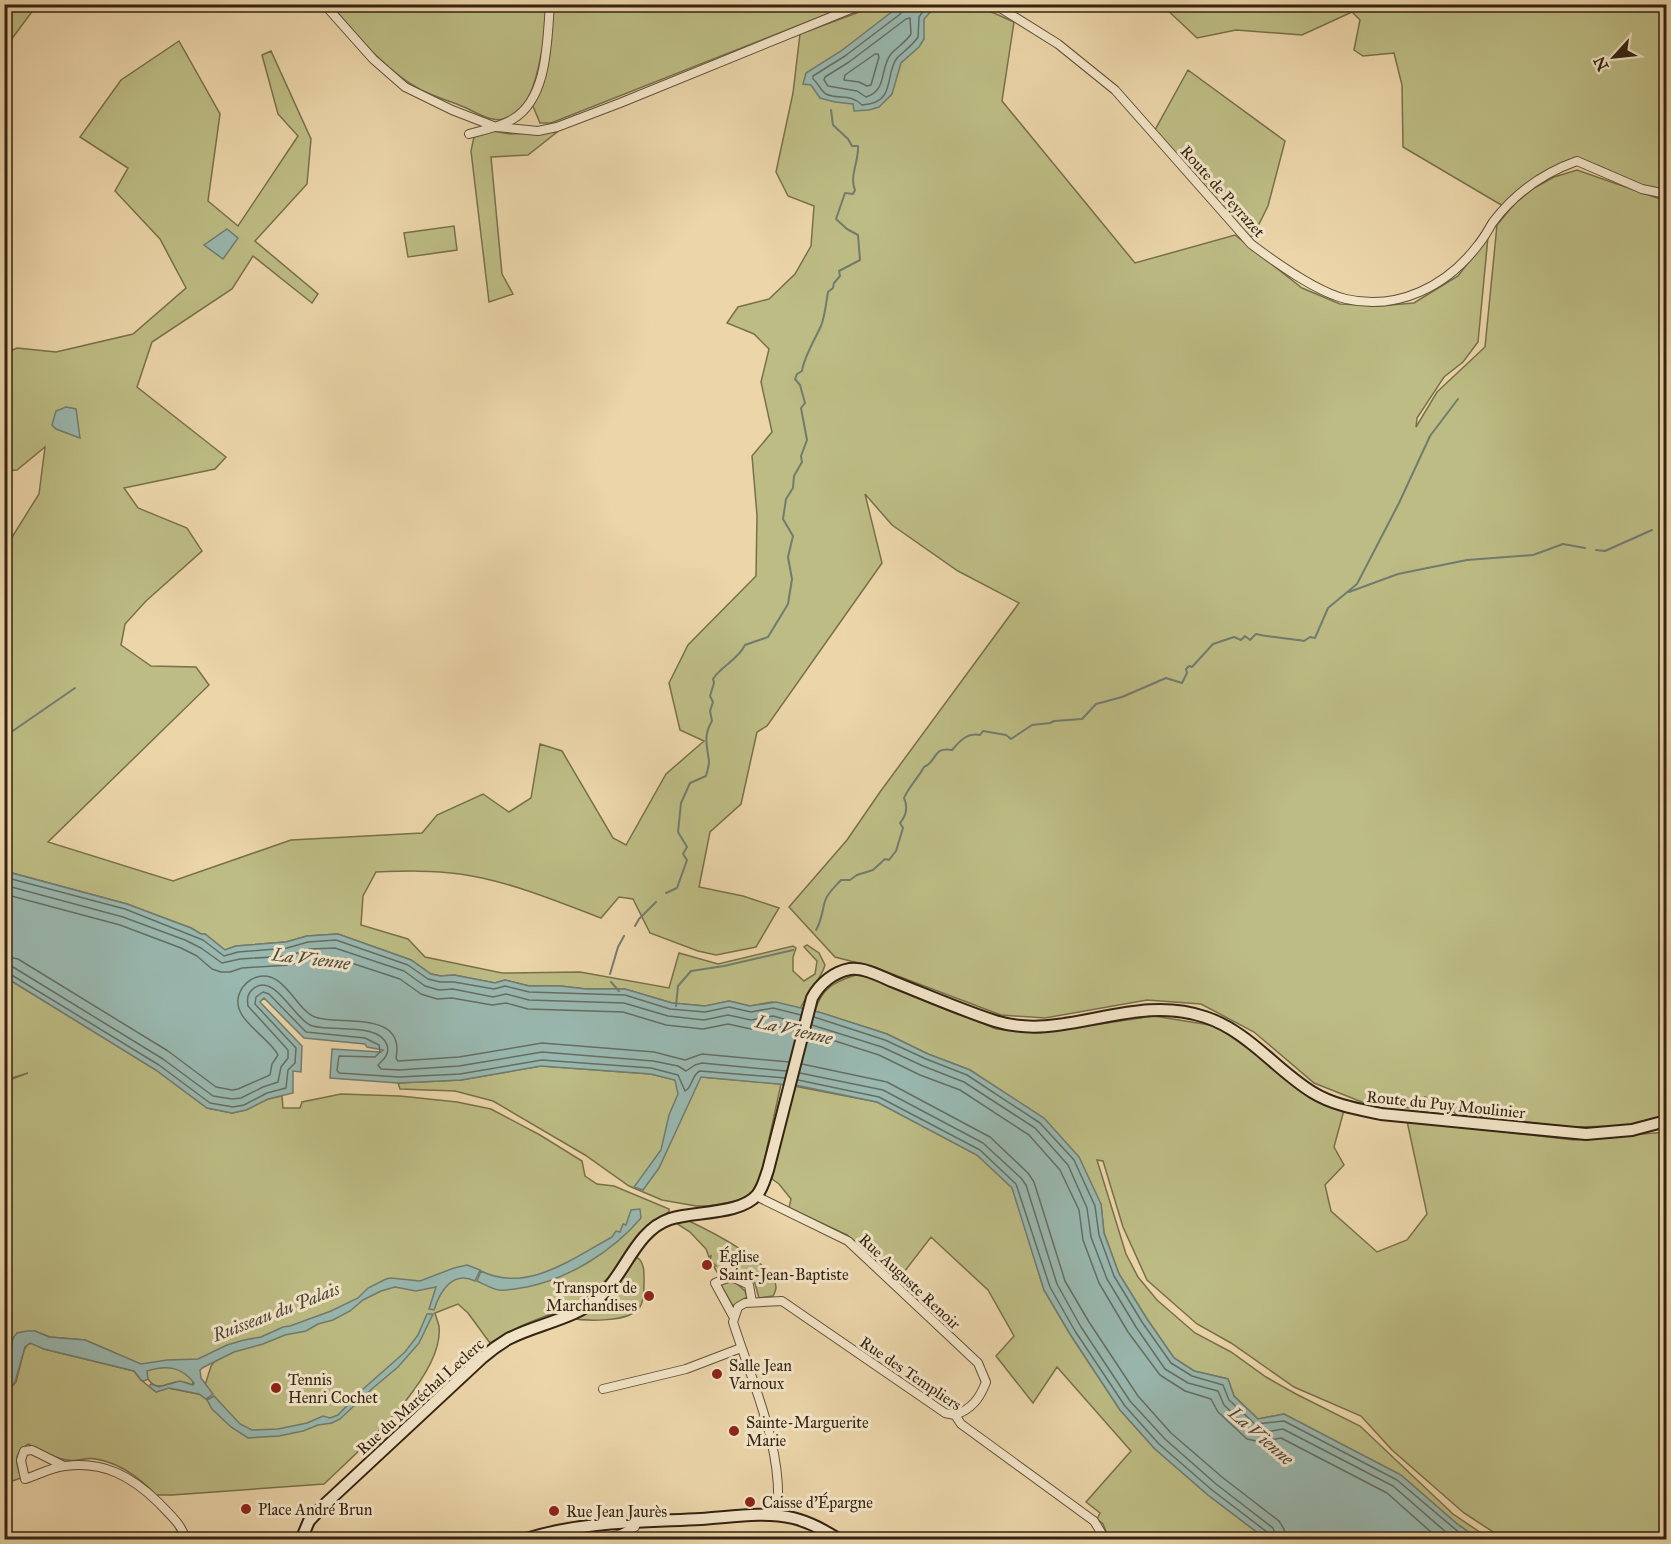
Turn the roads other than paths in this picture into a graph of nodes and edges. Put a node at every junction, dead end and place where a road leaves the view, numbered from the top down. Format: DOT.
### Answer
graph roads {
  1 [pos="324,4"];
  2 [pos="550,4"];
  3 [pos="863,4"];
  4 [pos="994,4"];
  5 [pos="496,127"];
  6 [pos="469,134"];
  7 [pos="1666,194"];
  8 [pos="1666,1121"];
  9 [pos="756,1196"];
  10 [pos="752,1302"];
  11 [pos="733,1316"];
  12 [pos="741,1348"];
  13 [pos="603,1389"];
  14 [pos="955,1415"];
  15 [pos="64,1466"];
  16 [pos="777,1516"];
  17 [pos="636,1522"];
  18 [pos="186,1539"];
  19 [pos="301,1539"];
  20 [pos="523,1539"];
  21 [pos="601,1539"];
  22 [pos="840,1539"];
  23 [pos="1103,1539"];
  1 -- 5 [label="street"];
  2 -- 5 [label="street"];
  3 -- 5 [label="street"];
  4 -- 7 [label="street, Route de Peyrazet"];
  5 -- 6 [label="street"];
  8 -- 9 [label="main road, Route du Puy Moulinier"];
  9 -- 14 [label="street, Rue Auguste Renoir"];
  9 -- 19 [label="main road, Rue du Maréchal Leclerc"];
  10 -- 11 [label="street"];
  10 -- 11 [label="street"];
  10 -- 14 [label="street, Rue des Templiers"];
  11 -- 12 [label="street"];
  12 -- 13 [label="street"];
  12 -- 16 [label="street"];
  14 -- 23 [label="street, Rue des Templiers"];
  15 -- 15 [label="street"];
  15 -- 18 [label="street"];
  16 -- 17 [label="main road"];
  16 -- 22 [label="main road"];
  17 -- 20 [label="main road"];
  17 -- 21 [label="street"];
}
